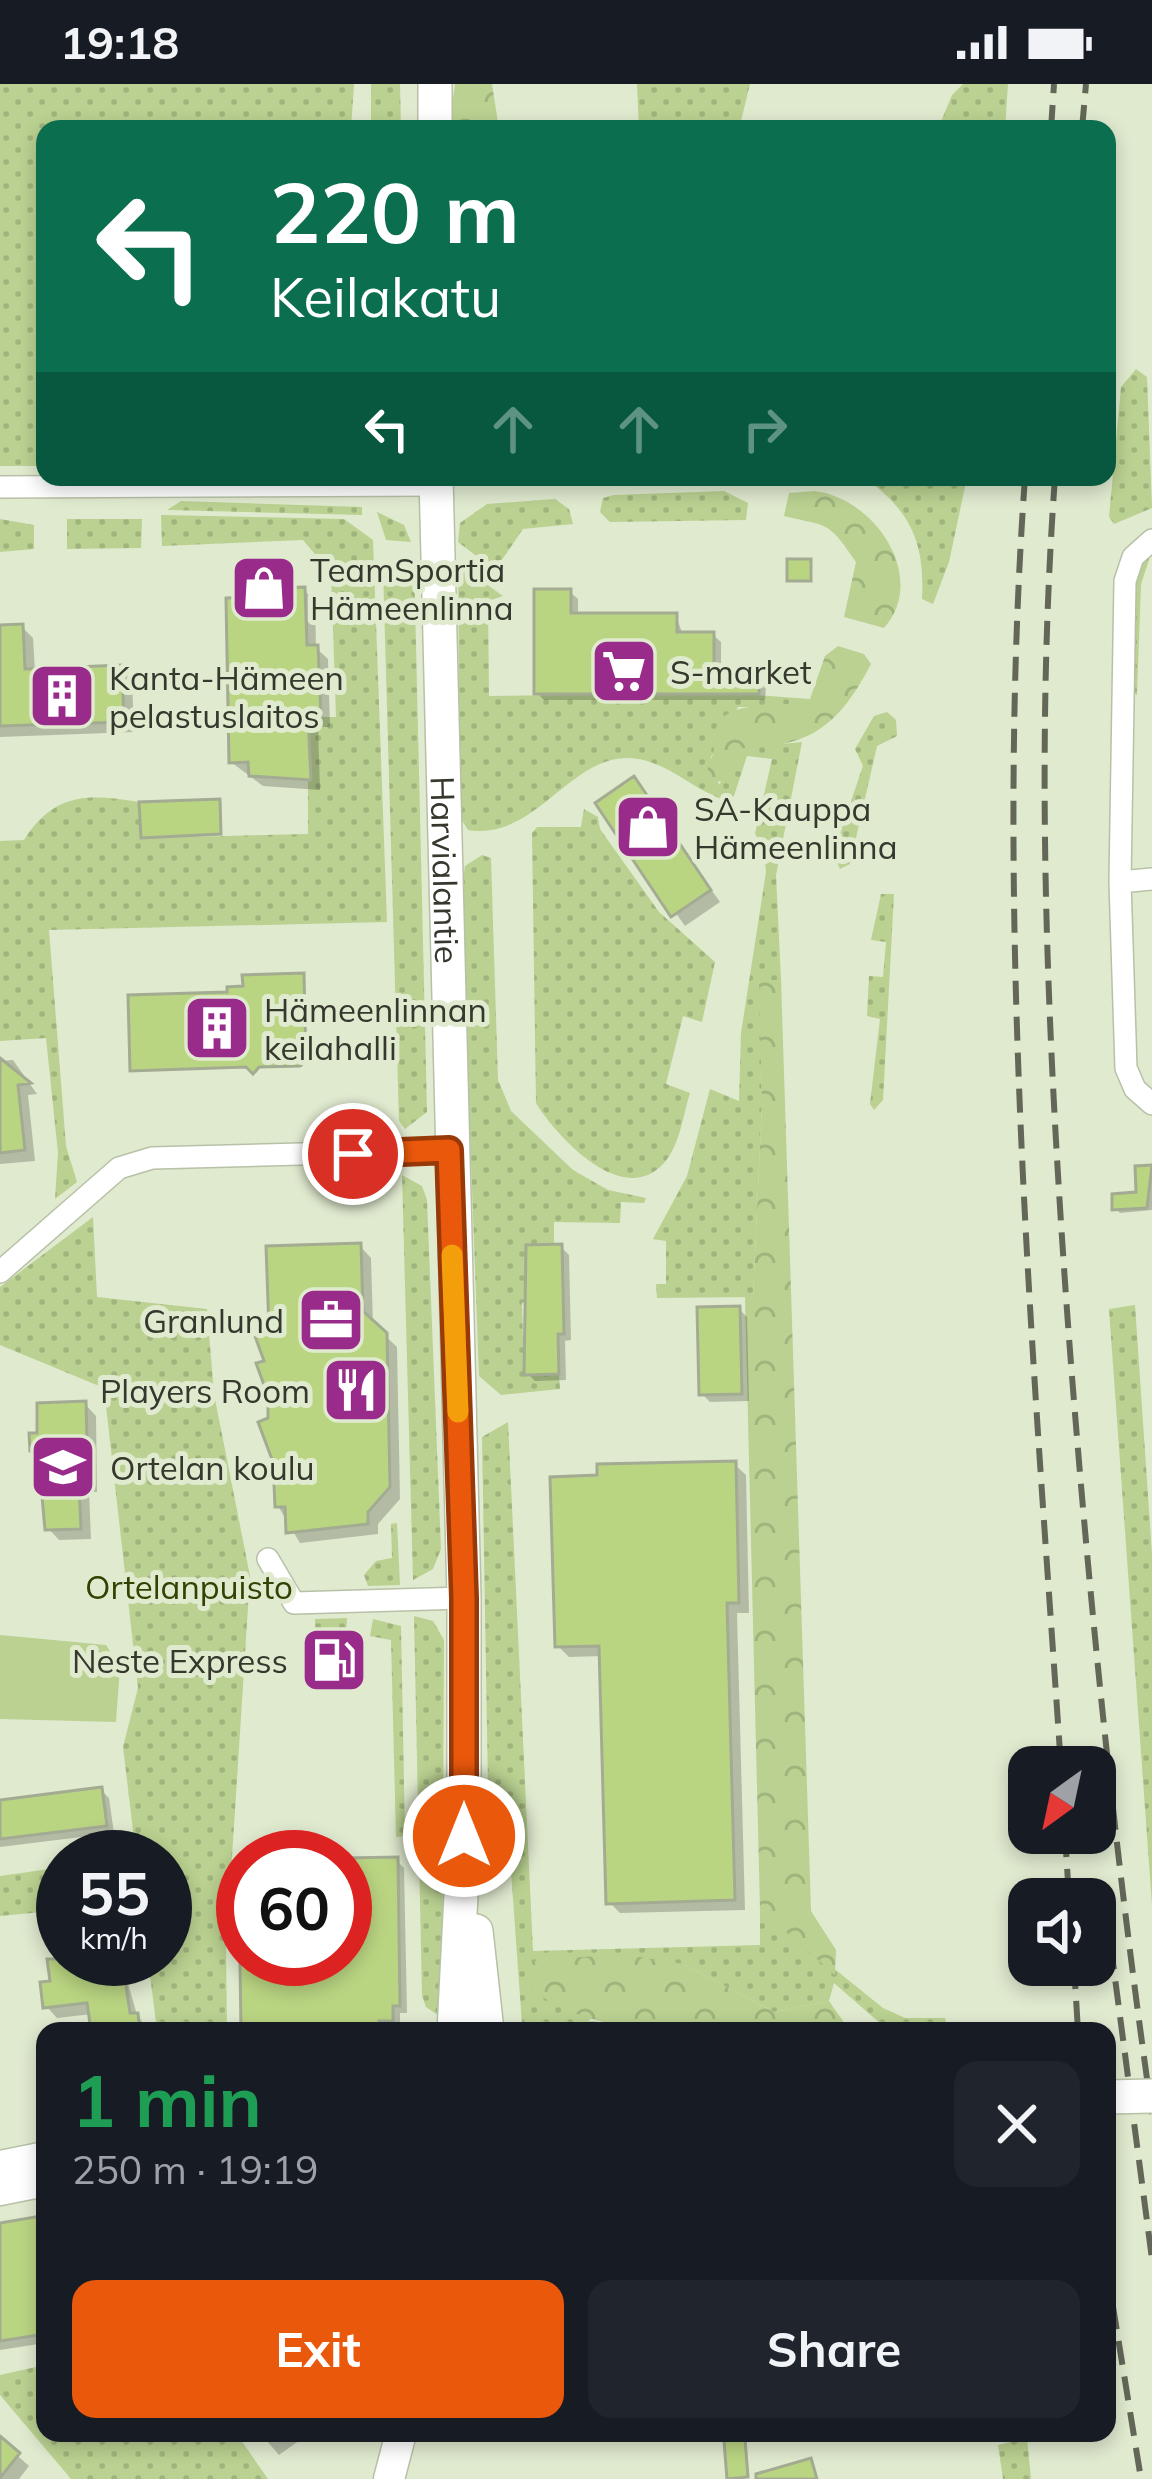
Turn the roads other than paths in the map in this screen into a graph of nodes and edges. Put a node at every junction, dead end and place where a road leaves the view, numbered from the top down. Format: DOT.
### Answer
graph roads {
  1 [pos="435,84"];
  2 [pos="435,120"];
  3 [pos="73,486"];
  4 [pos="436,486"];
  5 [pos="0,487"];
  6 [pos="1152,540"];
  7 [pos="1152,879"];
  8 [pos="1120,882"];
  9 [pos="1152,1104"];
  10 [pos="449,1150"];
  11 [pos="0,1272"];
  12 [pos="268,1559"];
  13 [pos="464,1598"];
  14 [pos="464,1836"];
  15 [pos="454,2022"];
  16 [pos="486,2022"];
  17 [pos="1116,2077"];
  18 [pos="1152,2077"];
  19 [pos="1152,2096"];
  20 [pos="1116,2097"];
  21 [pos="36,2159"];
  22 [pos="0,2166"];
  23 [pos="36,2182"];
  24 [pos="0,2190"];
  25 [pos="399,2442"];
  26 [pos="389,2479"];
  1 -- 2 [label="main road"];
  3 -- 5 [label="street"];
  4 -- 10 [label="main road, Harvialantie"];
  6 -- 8 [label="street"];
  7 -- 8 [label="street"];
  8 -- 9 [label="street"];
  10 -- 11 [label="street"];
  10 -- 13 [label="main road, Harvialantie"];
  12 -- 13 [label="street"];
  13 -- 14 [label="main road, Harvialantie"];
  14 -- 15 [label="main road, Harvialantie"];
  14 -- 16 [label="main road, Harvialantie"];
  17 -- 18 [label="main road"];
  19 -- 20 [label="main road, bridge"];
  21 -- 22 [label="main road"];
  23 -- 24 [label="main road"];
  25 -- 26 [label="main road"];
}
